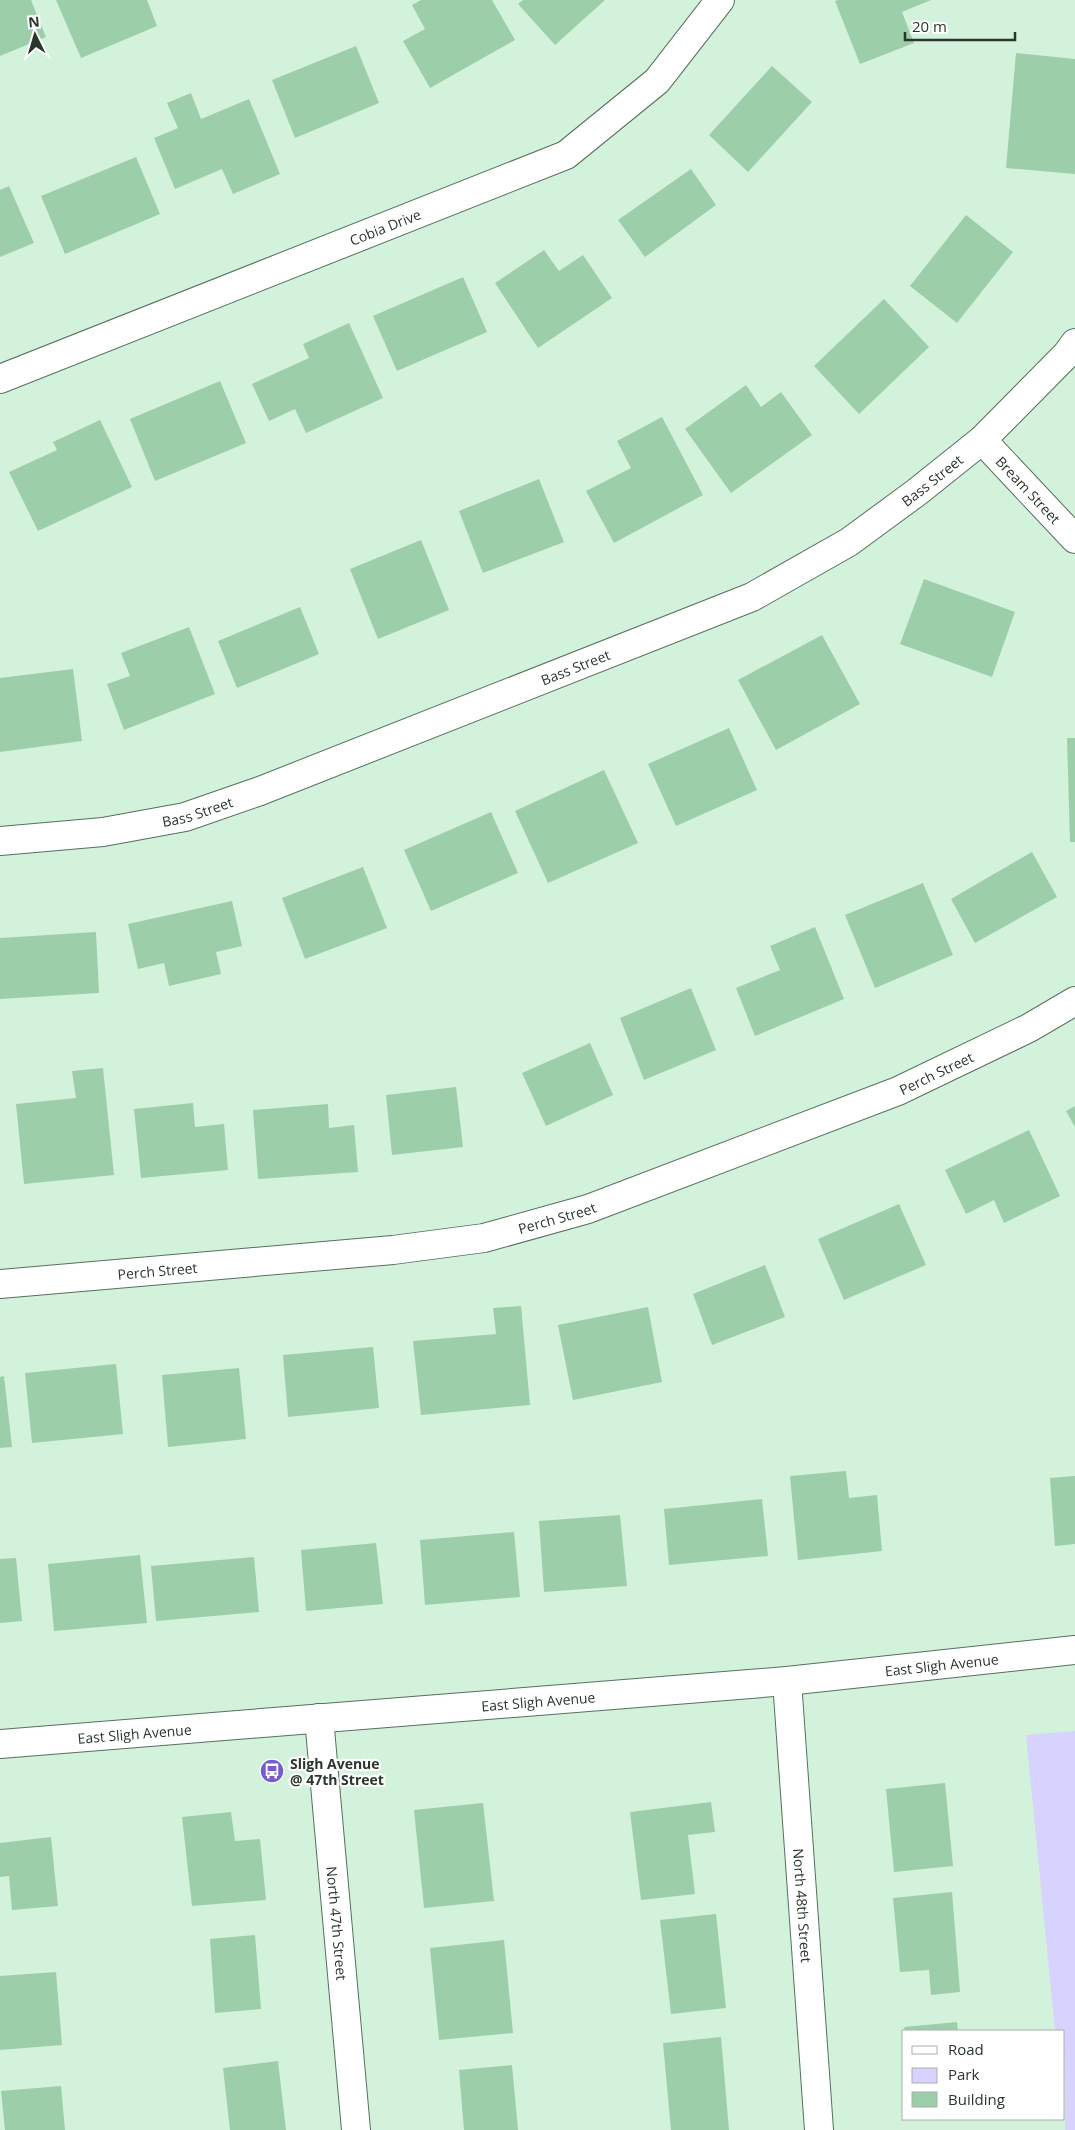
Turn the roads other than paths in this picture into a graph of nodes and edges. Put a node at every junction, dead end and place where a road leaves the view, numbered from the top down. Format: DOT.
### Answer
graph roads {
  1 [pos="720,0"];
  2 [pos="1075,343"];
  3 [pos="0,379"];
  4 [pos="982,440"];
  5 [pos="1075,539"];
  6 [pos="0,841"];
  7 [pos="1075,1001"];
  8 [pos="0,1284"];
  9 [pos="1075,1650"];
  10 [pos="787,1681"];
  11 [pos="319,1718"];
  12 [pos="0,1744"];
  13 [pos="356,2130"];
  14 [pos="819,2130"];
  1 -- 3 [label="street, Cobia Drive"];
  2 -- 4 [label="street, Bass Street"];
  4 -- 5 [label="street, Bream Street"];
  4 -- 6 [label="street, Bass Street"];
  7 -- 8 [label="street, Perch Street"];
  9 -- 10 [label="street, East Sligh Avenue"];
  10 -- 11 [label="street, East Sligh Avenue"];
  10 -- 14 [label="street, North 48th Street"];
  11 -- 12 [label="street, East Sligh Avenue"];
  11 -- 13 [label="street, North 47th Street"];
}
